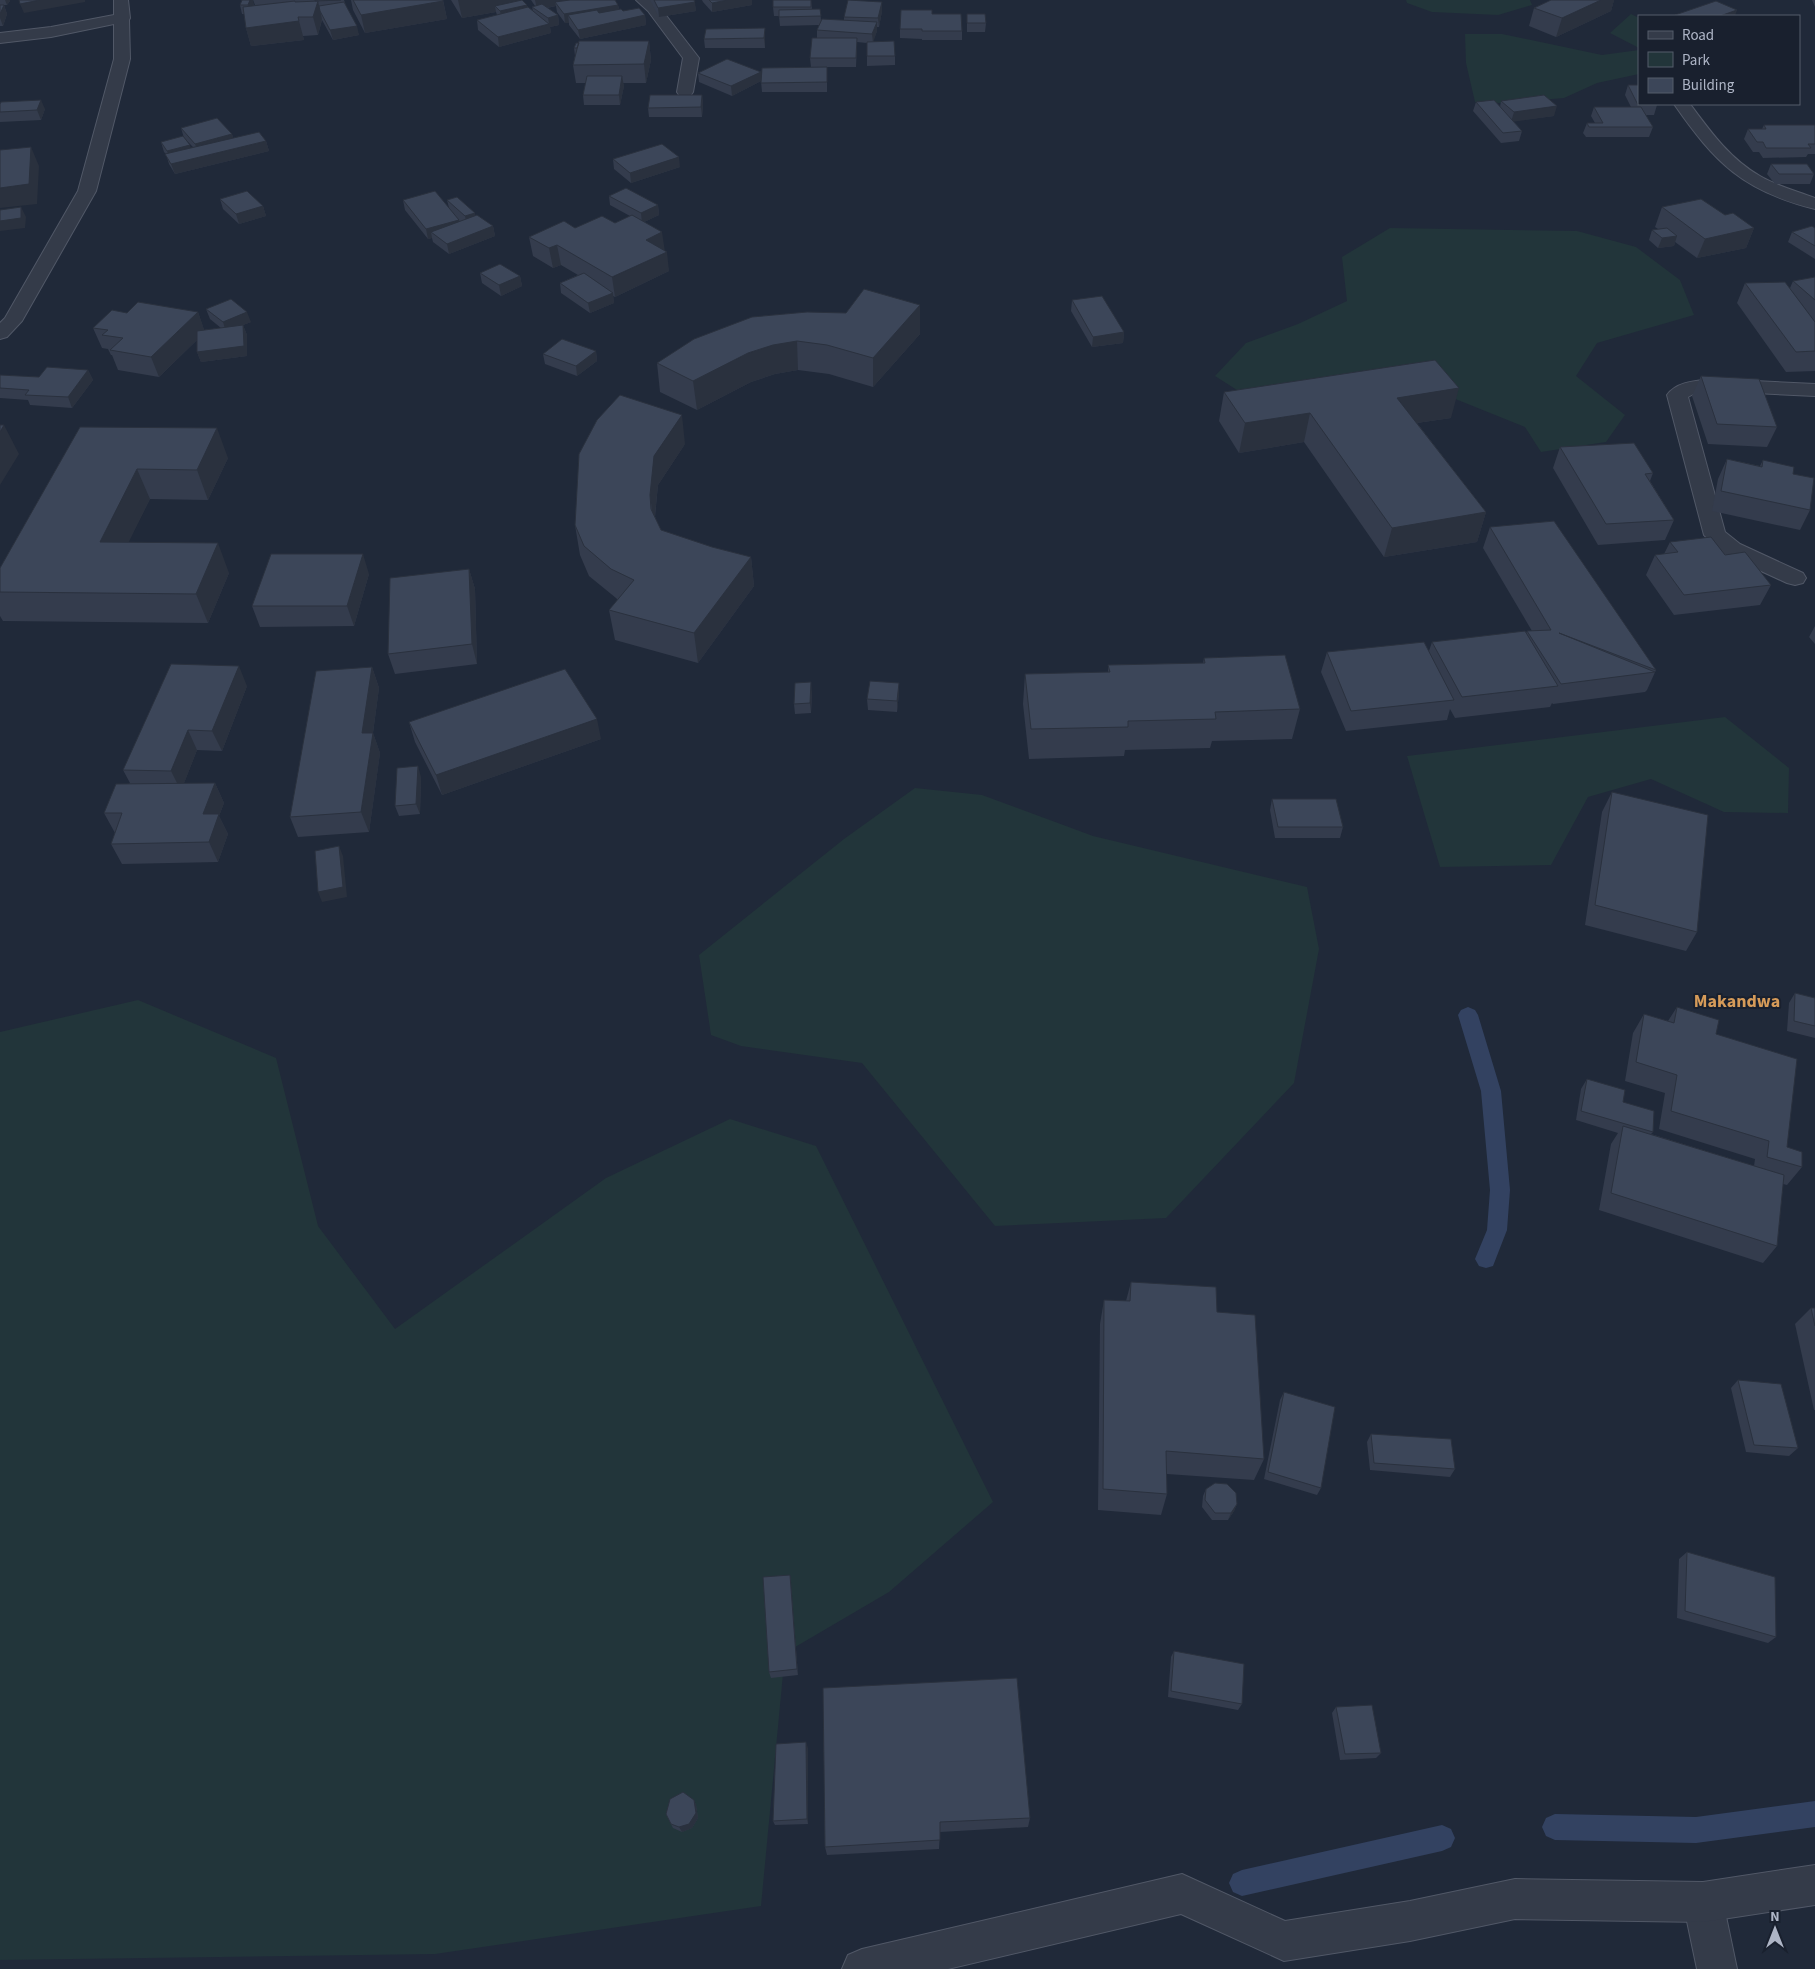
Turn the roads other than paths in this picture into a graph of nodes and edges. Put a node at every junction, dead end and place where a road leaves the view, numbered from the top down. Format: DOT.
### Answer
graph roads {
  1 [pos="122,0"];
  2 [pos="643,0"];
  3 [pos="123,18"];
  4 [pos="0,38"];
  5 [pos="685,92"];
  6 [pos="1683,105"];
  7 [pos="1815,204"];
  8 [pos="0,333"];
  9 [pos="1815,390"];
  10 [pos="1795,578"];
  11 [pos="1815,1885"];
  12 [pos="1703,1902"];
  13 [pos="862,1969"];
  14 [pos="1718,1969"];
  1 -- 3 [label="street"];
  2 -- 5 [label="street"];
  3 -- 4 [label="street"];
  3 -- 8 [label="street"];
  6 -- 7 [label="street"];
  9 -- 10 [label="street"];
  11 -- 12 [label="street"];
  12 -- 13 [label="street"];
  12 -- 14 [label="street"];
}
